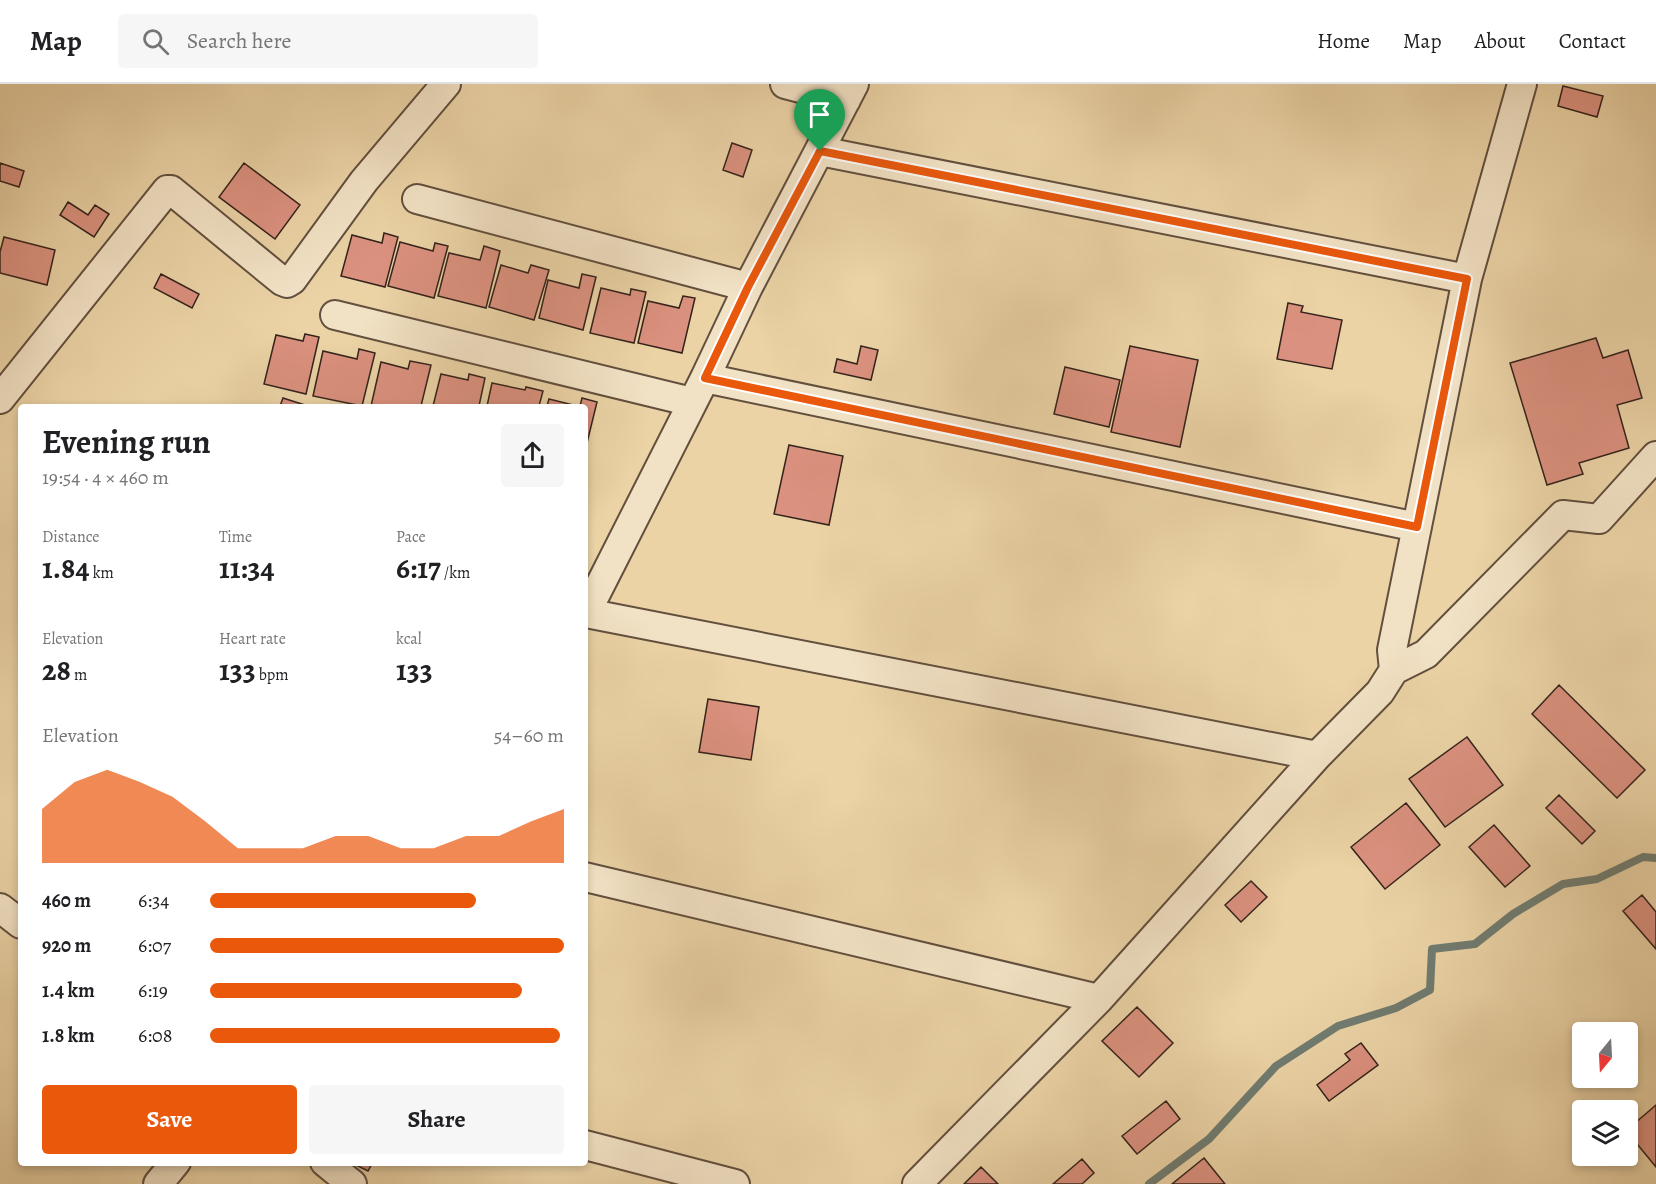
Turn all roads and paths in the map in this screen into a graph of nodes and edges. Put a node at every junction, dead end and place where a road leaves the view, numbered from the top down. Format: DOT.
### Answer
graph roads {
  1 [pos="446,84"];
  2 [pos="785,84"];
  3 [pos="1522,84"];
  4 [pos="850,92"];
  5 [pos="820,151"];
  6 [pos="417,199"];
  7 [pos="1467,279"];
  8 [pos="748,287"];
  9 [pos="335,315"];
  10 [pos="699,390"];
  11 [pos="0,399"];
  12 [pos="1656,456"];
  13 [pos="1417,527"];
  14 [pos="588,609"];
  15 [pos="588,613"];
  16 [pos="1394,670"];
  17 [pos="1317,756"];
  18 [pos="588,878"];
  19 [pos="0,908"];
  20 [pos="18,922"];
  21 [pos="1099,999"];
  22 [pos="588,1146"];
  23 [pos="173,1166"];
  24 [pos="330,1166"];
  25 [pos="158,1184"];
  26 [pos="352,1184"];
  27 [pos="735,1184"];
  28 [pos="917,1184"];
  1 -- 11 [label="street"];
  2 -- 4 [label="street"];
  3 -- 7 [label="street"];
  4 -- 5 [label="street"];
  5 -- 7 [label="street"];
  5 -- 8 [label="street"];
  6 -- 8 [label="street"];
  7 -- 13 [label="street"];
  8 -- 10 [label="street"];
  9 -- 10 [label="street"];
  10 -- 13 [label="street"];
  10 -- 14 [label="street"];
  12 -- 16 [label="street"];
  13 -- 16 [label="street"];
  15 -- 17 [label="street"];
  16 -- 17 [label="street"];
  17 -- 21 [label="street"];
  18 -- 21 [label="street"];
  19 -- 20 [label="street"];
  21 -- 28 [label="street"];
  22 -- 27 [label="street"];
  23 -- 25 [label="street"];
  24 -- 26 [label="street"];
}
